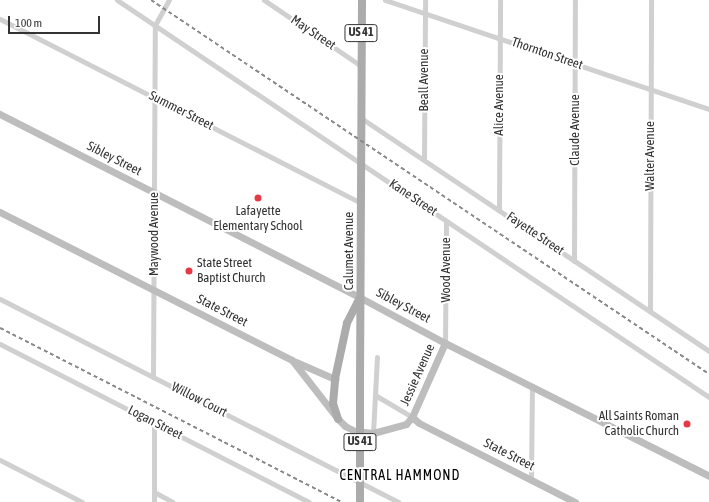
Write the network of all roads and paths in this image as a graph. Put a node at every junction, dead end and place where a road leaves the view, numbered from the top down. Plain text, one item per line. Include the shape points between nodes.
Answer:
1 (117, 0) edge
2 (169, 0) edge
3 (264, 0) edge
4 (362, 0) edge
5 (385, 0) edge
6 (425, 0) edge
7 (500, 0) edge
8 (575, 0) edge
9 (651, 0) edge
10 (425, 13) junction
11 (0, 19) edge
12 (155, 25) junction
13 (500, 38) junction
14 (575, 64) junction
15 (361, 66) junction
16 (651, 89) junction
17 (154, 98) junction
18 (709, 109) edge
19 (0, 114) edge
20 (361, 118) junction
21 (424, 160) junction
22 (361, 163) junction
23 (154, 192) junction
24 (361, 203) junction
25 (498, 210) junction
26 (0, 212) edge
27 (446, 221) junction
28 (574, 261) junction
29 (154, 290) junction
30 (361, 298) junction
31 (0, 299) edge
32 (650, 311) junction
33 (445, 343) junction
34 (0, 344) edge
35 (709, 351) edge
36 (377, 357) dead end
37 (292, 360) junction
38 (153, 377) junction
39 (335, 379) junction
40 (532, 386) junction
41 (375, 395) junction
42 (709, 398) edge
43 (412, 417) junction
44 (338, 419) junction
45 (154, 423) junction
46 (373, 433) junction
47 (0, 460) edge
48 (709, 476) edge
49 (531, 479) junction
50 (154, 492) junction
51 (82, 502) edge
52 (154, 502) edge
53 (173, 502) edge
54 (310, 502) edge
55 (360, 502) edge
56 (398, 502) edge
57 (575, 502) edge

1 - 12 street, Kane Street
2 - 12 street, Maywood Avenue
3 - 15 street, May Street
4 - 15 main road, Calumet Avenue / US 41
5 - 10 street, Thornton Street
6 - 10 street, Beall Avenue
7 - 13 street, Alice Avenue
8 - 14 street, Claude Avenue
9 - 16 street, Walter Avenue
10 - 13 street, Thornton Street
10 - 21 street, Beall Avenue
11 - 17 street, Summer Street
12 - 17 street, Maywood Avenue
12 - 22 street, Kane Street
13 - 14 street, Thornton Street
13 - 25 street, Alice Avenue
14 - 16 street, Thornton Street
14 - 28 street, Claude Avenue
15 - 20 main road, Calumet Avenue / US 41
16 - 18 street, Thornton Street
16 - 32 street, Walter Avenue
17 - 23 street, Maywood Avenue
17 - 24 street, Summer Street
19 - 23 street, Sibley Street
20 - 21 street, Fayette Street
20 - 22 main road, Calumet Avenue / US 41
21 - 25 street, Fayette Street
22 - 24 main road, Calumet Avenue / US 41
22 - 27 street, Kane Street
23 - 29 street, Maywood Avenue
23 - 30 street, Sibley Street
24 - 30 main road, Calumet Avenue / US 41
25 - 28 street, Fayette Street
26 - 29 street, State Street
27 - 33 street, Wood Avenue
27 - 42 street, Kane Street
28 - 32 street, Fayette Street
29 - 37 street, State Street
29 - 38 street, Maywood Avenue
30 - 33 street, Sibley Street
30 - 39 main road via 347,323
30 - 55 main road, Calumet Avenue / US 41, bridge
31 - 38 street, Willow Court
32 - 35 street, Fayette Street
33 - 40 street, Sibley Street
33 - 43 street, Jessie Avenue
34 - 45 street, Logan Street
36 - 41 street
37 - 39 street
37 - 44 street, State Street
38 - 56 street, Willow Court
39 - 44 main road via 333,404
40 - 48 street, Sibley Street
40 - 49 street
41 - 43 street, State Street
41 - 46 street
43 - 46 street, State Street via 406,424
43 - 49 street, State Street via 419,423
44 - 46 street, State Street via 350,429
45 - 50 street
45 - 54 street, Logan Street
47 - 51 street
49 - 57 street, State Street
50 - 52 street
50 - 53 street

